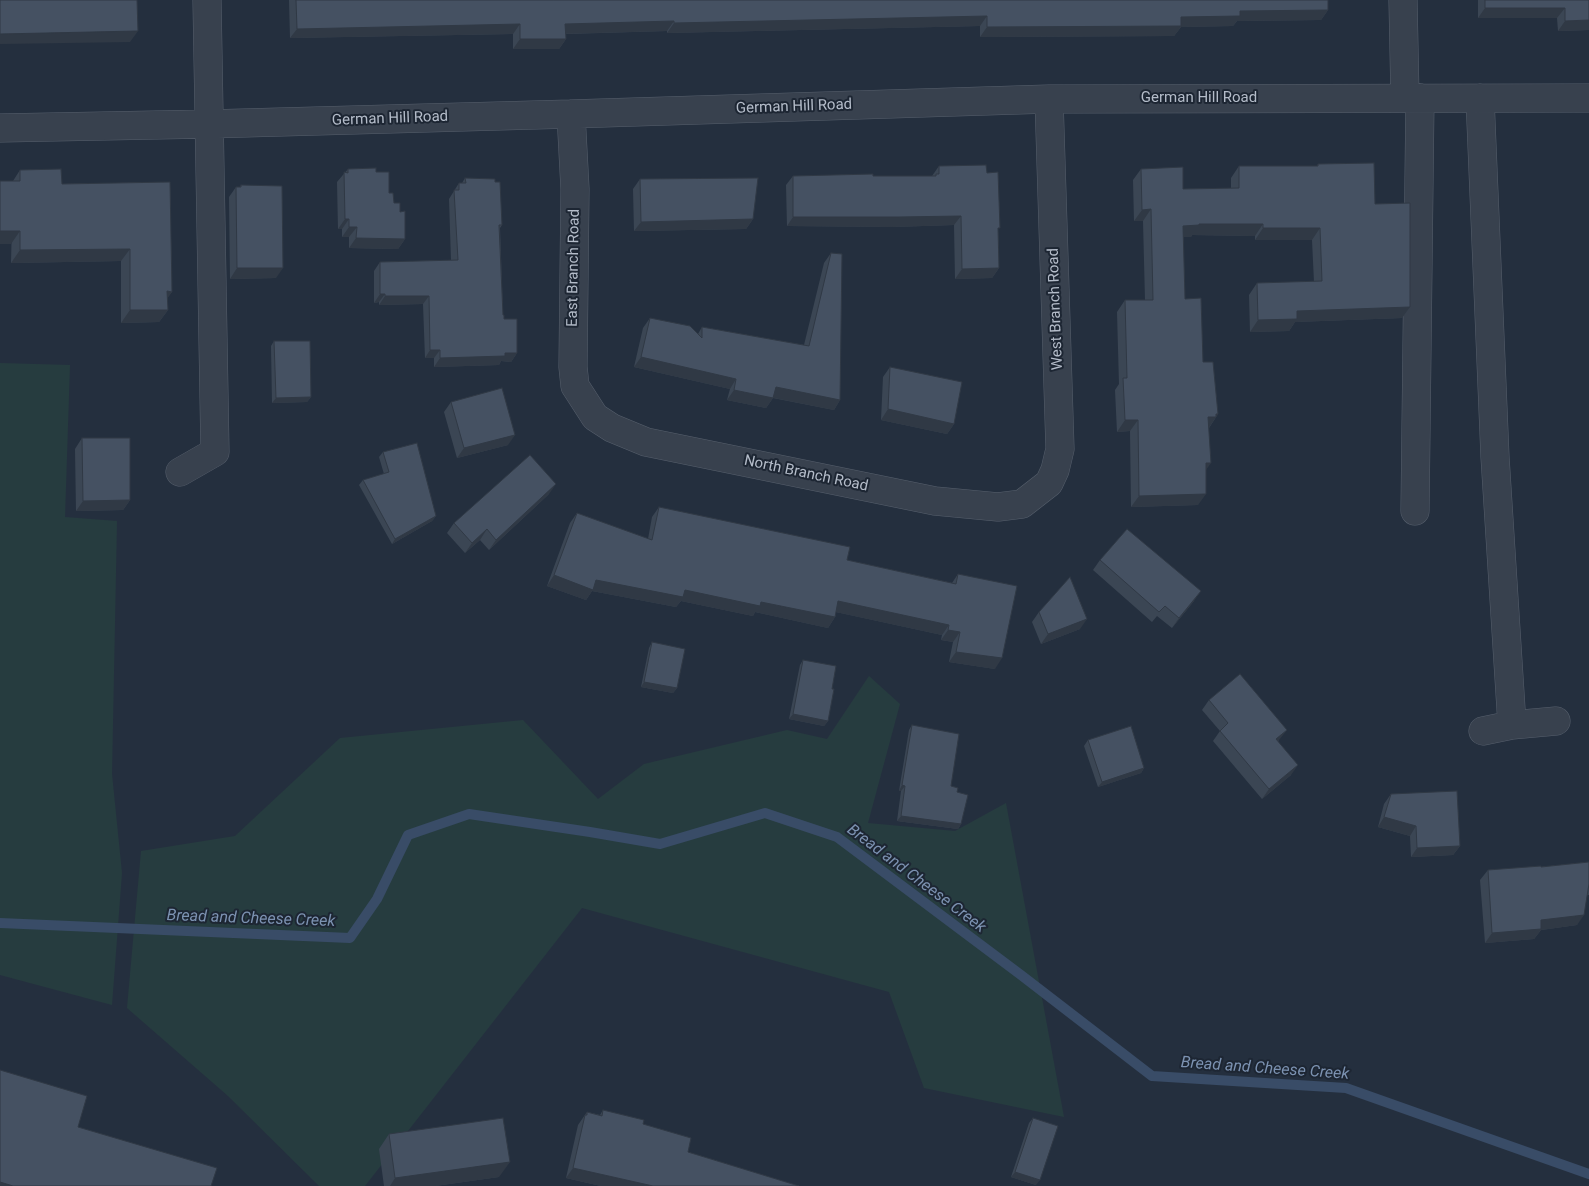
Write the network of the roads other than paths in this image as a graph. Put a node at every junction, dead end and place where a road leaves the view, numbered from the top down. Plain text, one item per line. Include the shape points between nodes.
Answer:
1 (207, 0) edge
2 (1403, 0) edge
3 (1413, 98) junction
4 (1480, 98) junction
5 (1589, 98) edge
6 (1049, 99) junction
7 (571, 114) junction
8 (208, 124) junction
9 (0, 128) edge
10 (595, 417) joint
11 (180, 472) dead end
12 (1022, 504) joint
13 (1415, 512) dead end
14 (1556, 721) dead end
15 (1512, 725) junction
16 (1483, 731) dead end

1 - 8 street
2 - 3 street
3 - 4 street, German Hill Road
3 - 6 street, German Hill Road
3 - 13 street
4 - 5 street, German Hill Road
4 - 15 street via 1495,457
6 - 7 street, German Hill Road
6 - 12 street, West Branch Road via 1060,449 1049,484
7 - 8 street, German Hill Road
7 - 10 street, East Branch Road via 573,367 576,386
8 - 9 street, German Hill Road
8 - 11 street via 215,452
10 - 12 street, North Branch Road via 646,442 935,501 998,507
14 - 15 street
15 - 16 street

